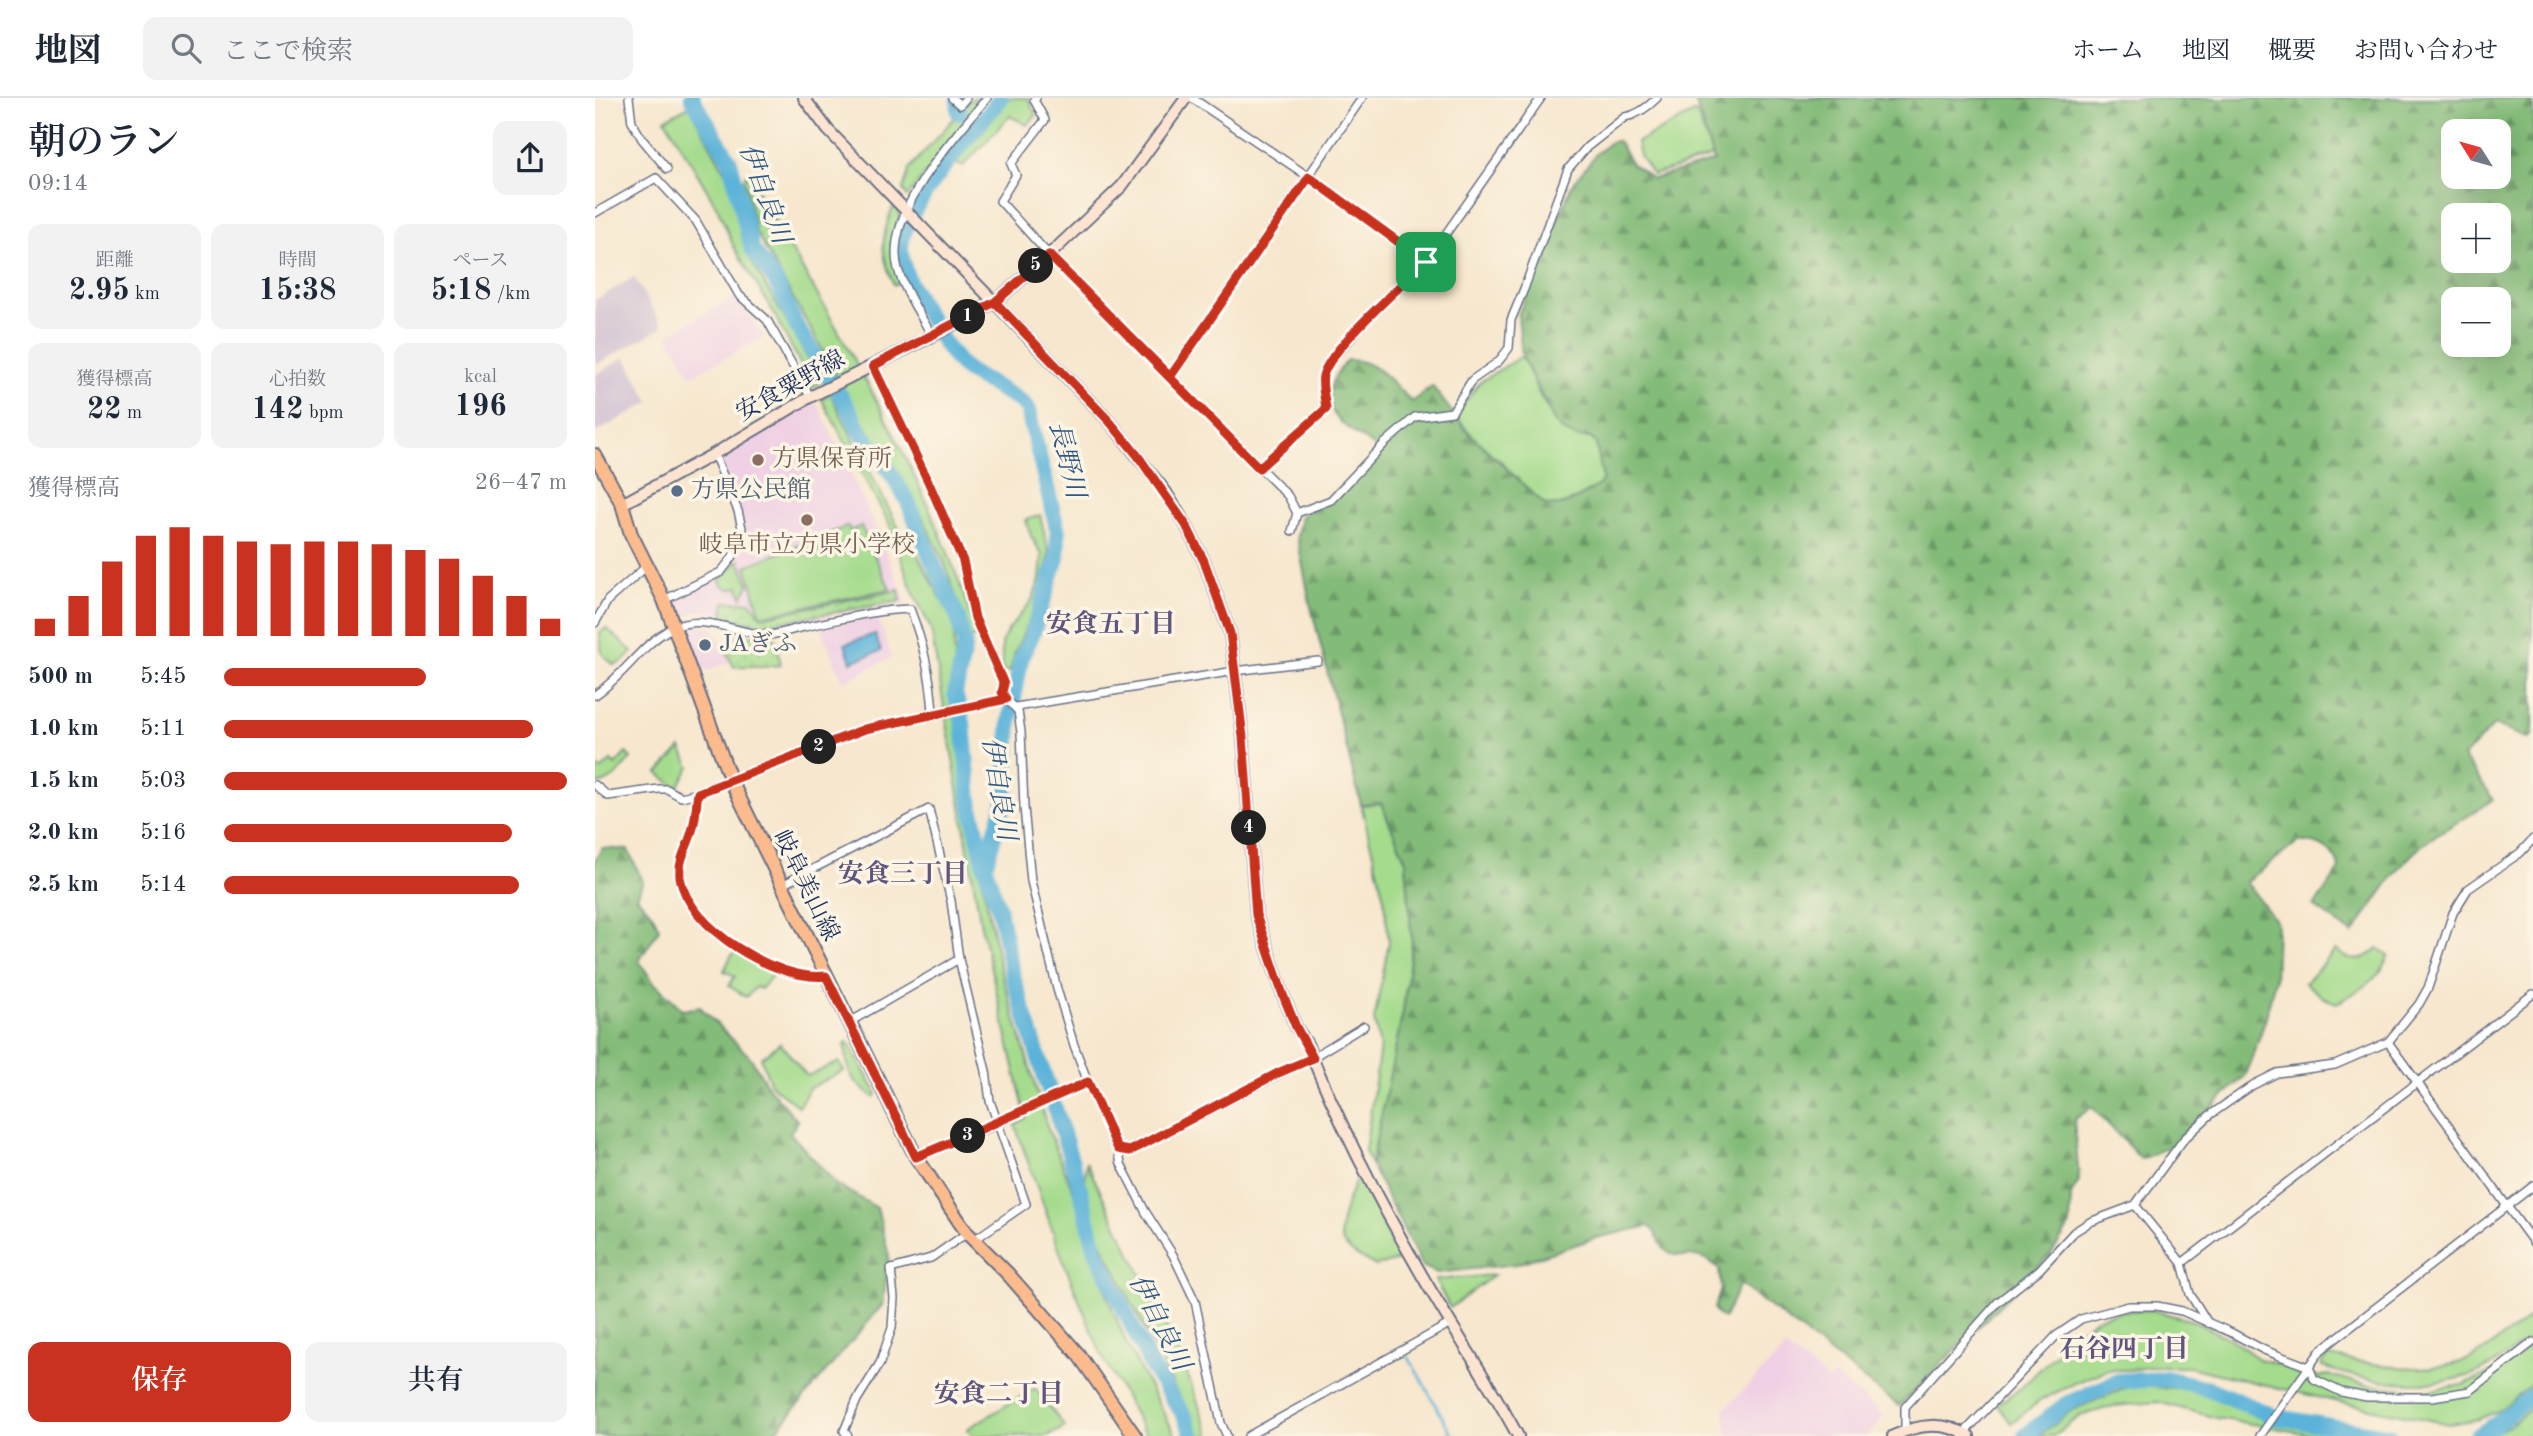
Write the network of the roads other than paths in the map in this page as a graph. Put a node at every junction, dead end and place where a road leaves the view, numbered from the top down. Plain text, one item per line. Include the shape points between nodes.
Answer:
1 (629, 98) edge
2 (804, 98) edge
3 (953, 98) edge
4 (966, 98) edge
5 (987, 98) edge
6 (1035, 98) edge
7 (1185, 98) edge
8 (1192, 98) edge
9 (1361, 98) edge
10 (1541, 98) edge
11 (1657, 98) edge
12 (667, 169) dead end
13 (1309, 177) junction
14 (595, 212) edge
15 (907, 212) junction
16 (1049, 255) junction
17 (1426, 262) junction
18 (995, 302) junction
19 (933, 336) junction
20 (869, 368) junction
21 (1170, 377) junction
22 (809, 394) junction
23 (714, 454) junction
24 (596, 459) edge
25 (1259, 468) junction
26 (622, 504) junction
27 (1297, 513) junction
28 (1292, 531) dead end
29 (647, 566) junction
30 (664, 600) junction
31 (595, 623) edge
32 (674, 627) junction
33 (1318, 661) dead end
34 (1235, 671) junction
35 (595, 695) edge
36 (1006, 699) junction
37 (1016, 707) junction
38 (935, 713) junction
39 (730, 781) junction
40 (595, 785) edge
41 (698, 793) junction
42 (2533, 839) edge
43 (782, 885) junction
44 (959, 959) junction
45 (826, 976) junction
46 (2533, 994) edge
47 (848, 1023) junction
48 (1364, 1026) dead end
49 (2388, 1042) junction
50 (1313, 1058) junction
51 (1088, 1082) junction
52 (2416, 1083) junction
53 (998, 1124) junction
54 (1118, 1149) junction
55 (916, 1157) junction
56 (2533, 1186) edge
57 (2135, 1205) junction
58 (2507, 1206) junction
59 (971, 1237) junction
60 (2533, 1242) edge
61 (2182, 1263) junction
62 (1450, 1322) junction
63 (2209, 1323) junction
64 (2533, 1342) edge
65 (2306, 1371) junction
66 (1905, 1430) junction
67 (1965, 1435) edge
68 (848, 1436) edge
69 (1135, 1436) edge
70 (1227, 1436) edge
71 (1248, 1436) edge
72 (1518, 1436) edge
73 (1893, 1436) edge
74 (2260, 1436) edge

1 - 12 street via 632,122
2 - 15 street via 828,130
3 - 4 street via 960,105
5 - 15 street via 932,169
6 - 16 street via 1045,120 1011,164 1016,175 1000,201
7 - 16 street, 安食粟野線 via 1122,186
8 - 13 street
9 - 13 street
10 - 17 street
11 - 27 street via 1587,147 1568,169 1517,301 1509,348 1498,362 1472,380 1452,412 1415,417 1331,500
13 - 17 street
13 - 21 street
14 - 22 street via 656,178 697,221 739,295 767,320
15 - 18 street
15 - 19 street via 897,248 898,268
16 - 18 street, 安食粟野線
16 - 21 street
17 - 25 street via 1326,367 1322,378 1326,409
18 - 19 street, 安食粟野線
18 - 34 street via 1110,422 1165,491 1204,561 1230,633
19 - 20 street, 安食粟野線
20 - 22 street, 安食粟野線
20 - 36 street via 928,481 963,561 975,618
21 - 25 street
22 - 23 street, 安食粟野線
23 - 26 street, 安食粟野線
23 - 30 street via 738,511 740,540 720,572
24 - 26 main road, 岐阜美山線
25 - 27 street via 1288,496
26 - 29 main road, 岐阜美山線
27 - 28 street
29 - 30 main road, 岐阜美山線
29 - 31 street via 608,600
30 - 32 main road, 岐阜美山線
32 - 35 street via 650,642
32 - 38 street via 710,622 770,635 883,610 910,609 920,634
32 - 39 main road, 岐阜美山線
33 - 34 street
34 - 37 street
34 - 50 street via 1256,915 1283,995
36 - 37 street
36 - 38 street
37 - 51 street via 1031,881 1058,994
38 - 39 street via 865,729
39 - 41 street
39 - 43 main road, 岐阜美山線
40 - 41 street via 608,796 659,789 681,797
41 - 45 street via 680,874 697,912 720,937 768,964 798,976
42 - 49 street via 2462,898 2428,988
43 - 44 street via 929,809 951,901
43 - 45 main road, 岐阜美山線
44 - 47 street
44 - 53 street
45 - 47 main road, 岐阜美山線
46 - 52 street
47 - 55 main road, 岐阜美山線
48 - 50 street
49 - 52 street
49 - 57 street via 2335,1065 2277,1073 2253,1085 2184,1139
50 - 54 street via 1130,1151
50 - 62 street via 1361,1162
51 - 53 street
51 - 54 street
52 - 58 street
52 - 61 street
53 - 55 street
53 - 59 street via 1026,1204
54 - 70 street via 1121,1164 1195,1301
55 - 59 main road, 岐阜美山線
56 - 58 street
57 - 61 street
57 - 66 street via 2074,1232 2039,1270 1998,1302 1905,1407
58 - 60 street
58 - 65 street via 2321,1350
59 - 68 street via 931,1258 891,1269 892,1328 880,1363 844,1431
59 - 69 main road, 岐阜美山線 via 1078,1354
61 - 63 street via 2190,1294
62 - 71 street
62 - 72 street
63 - 65 street
63 - 67 street via 2157,1306 2129,1306 2081,1319 2056,1336
64 - 65 street via 2470,1391 2432,1396 2367,1397 2341,1392
65 - 74 street
66 - 67 street via 1932,1425 1951,1427
66 - 73 street

